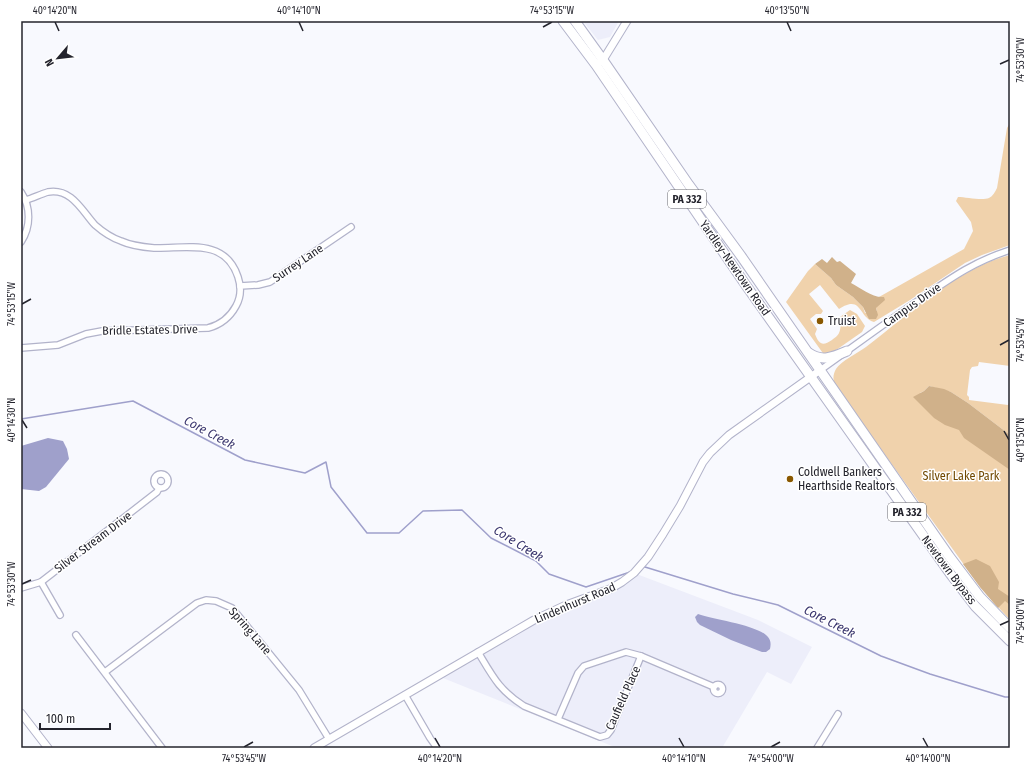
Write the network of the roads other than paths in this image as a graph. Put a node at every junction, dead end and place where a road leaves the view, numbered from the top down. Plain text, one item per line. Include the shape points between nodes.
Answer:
1 (563, 21) edge
2 (575, 21) edge
3 (627, 21) edge
4 (599, 63) junction
5 (21, 192) edge
6 (26, 200) junction
7 (352, 227) dead end
8 (21, 242) edge
9 (1010, 250) edge
10 (240, 286) junction
11 (21, 348) edge
12 (806, 351) junction
13 (847, 352) junction
14 (820, 371) junction
15 (811, 376) junction
16 (159, 488) dead end
17 (40, 582) junction
18 (21, 588) edge
19 (60, 615) dead end
20 (1010, 628) edge
21 (76, 635) dead end
22 (1010, 641) edge
23 (478, 652) junction
24 (642, 656) junction
25 (104, 672) junction
26 (714, 687) dead end
27 (404, 695) junction
28 (21, 713) edge
29 (838, 714) dead end
30 (558, 719) junction
31 (329, 739) junction
32 (48, 748) edge
33 (162, 748) edge
34 (314, 748) edge
35 (437, 748) edge
36 (817, 748) edge

1 - 4 highway, Yardley-Newtown Road / PA 332
2 - 4 highway, Yardley-Newtown Road / PA 332
3 - 4 street
4 - 12 highway, Yardley-Newtown Road / PA 332 via 741,256
4 - 15 highway, Yardley-Newtown Road / PA 332 via 745,284
5 - 6 street
6 - 8 street via 28,217 26,233
6 - 10 street via 48,192 61,193 73,199 100,229 122,242 141,247 201,247 216,251 231,263
7 - 10 street, Surrey Lane via 270,282
9 - 13 street, Campus Drive via 962,270
10 - 11 street, Bridle Estates Drive via 239,300 232,313 219,324 208,328 102,331 58,345
12 - 13 highway via 823,359
12 - 14 highway, Yardley-Newtown Road / PA 332
13 - 14 street, Campus Drive
14 - 15 street, Lindenhurst Road
14 - 20 highway, Newtown Bypass / PA 332 via 960,571
15 - 22 highway, Newtown Bypass / PA 332 via 961,588
15 - 23 street, Lindenhurst Road via 729,435 710,453 670,523 634,573 610,589 550,611
16 - 17 street, Silver Stream Drive
17 - 18 street, Silver Stream Drive
17 - 19 street
21 - 25 street
23 - 27 street, Lindenhurst Road
23 - 30 street, Caufield Place via 503,690 524,706
24 - 26 street, Caufield Place
24 - 30 street, Caufield Place via 626,652 584,666 578,673
24 - 30 street, Caufield Place via 607,735 600,737
25 - 31 street, Spring Lane via 197,603 206,600 220,602 232,608 299,690
25 - 33 street
27 - 31 street, Lindenhurst Road
27 - 35 street
28 - 32 street
29 - 36 street
31 - 34 street, Lindenhurst Road

